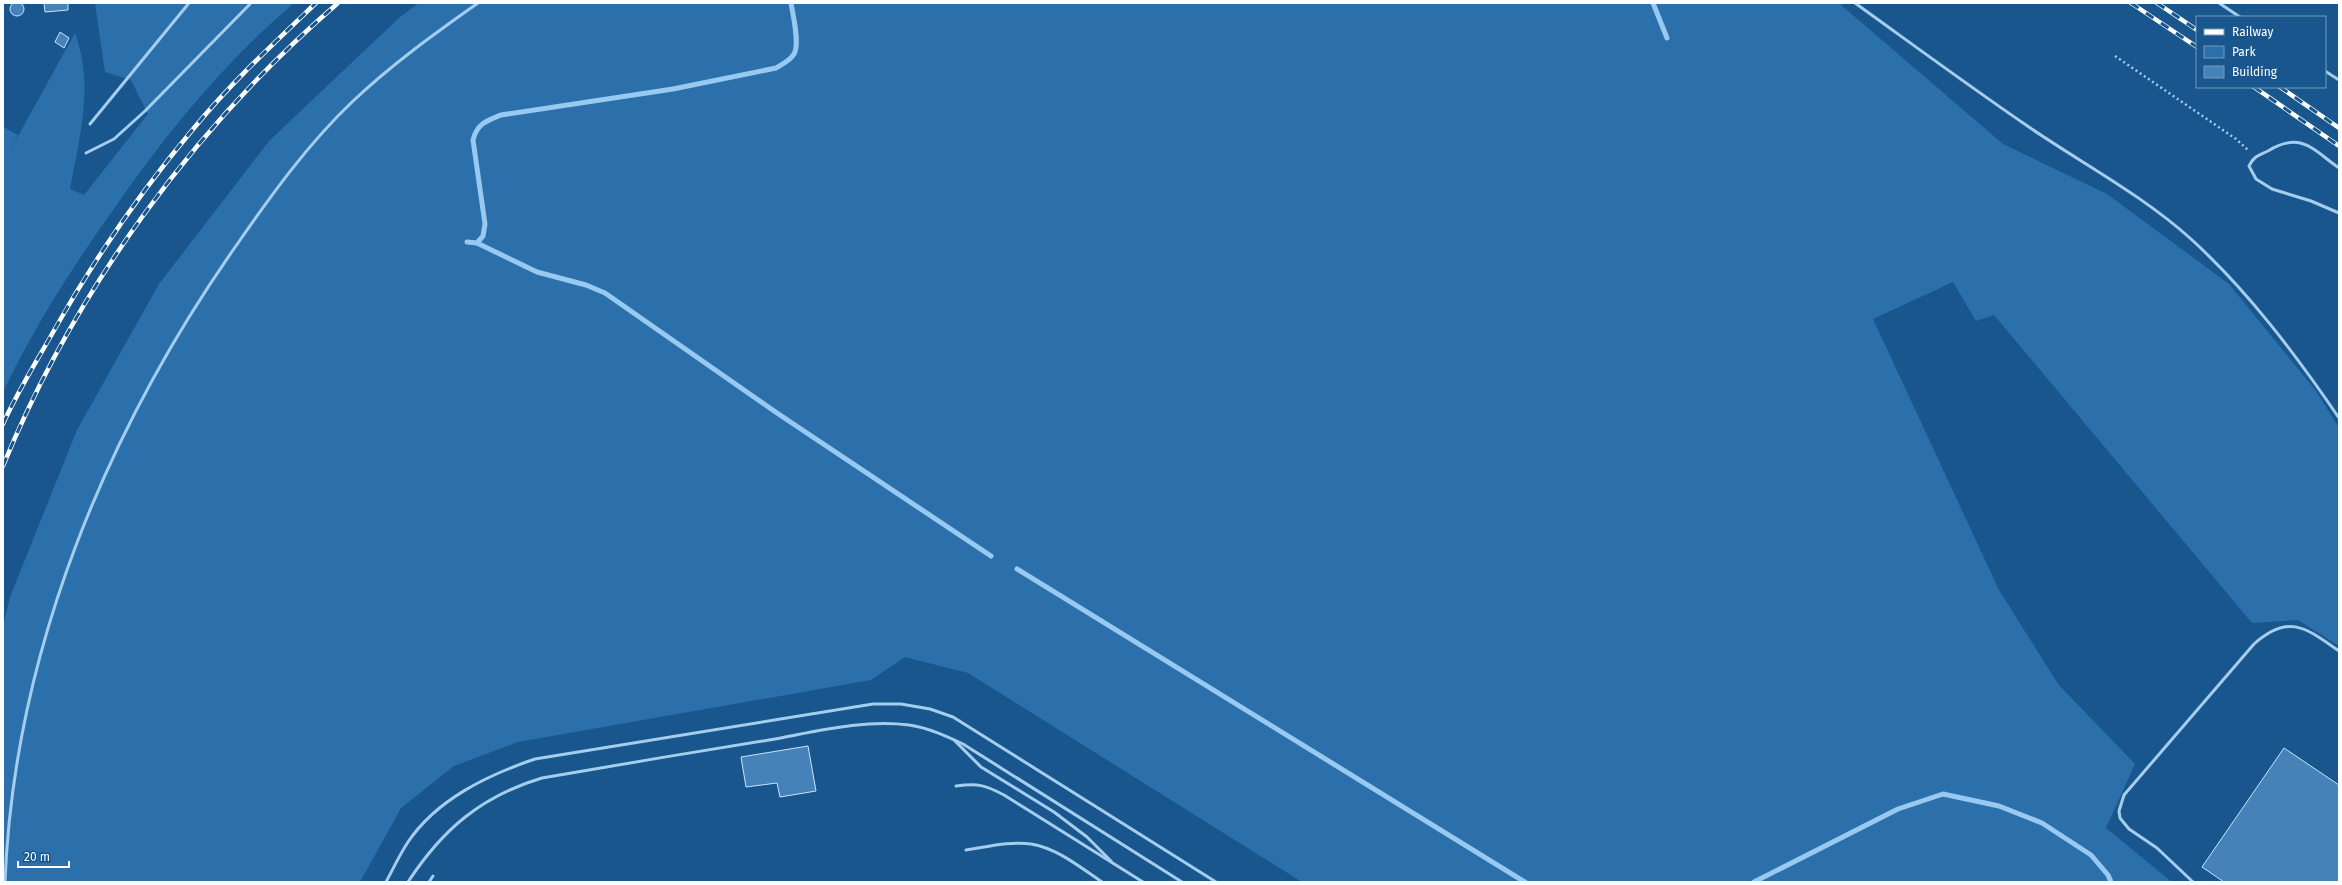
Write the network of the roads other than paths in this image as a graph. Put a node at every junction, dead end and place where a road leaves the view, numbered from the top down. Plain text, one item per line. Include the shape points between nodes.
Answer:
1 (189, 3) edge
2 (251, 3) edge
3 (478, 3) edge
4 (1855, 3) edge
5 (2219, 3) edge
6 (2238, 16) edge
7 (2326, 72) edge
8 (2339, 80) edge
9 (90, 124) dead end
10 (86, 153) dead end
11 (2339, 168) edge
12 (2339, 213) edge
13 (2339, 418) edge
14 (2339, 651) edge
15 (953, 739) junction
16 (956, 786) dead end
17 (966, 850) dead end
18 (1115, 865) junction
19 (433, 876) dead end
20 (5, 882) edge
21 (386, 882) edge
22 (408, 882) edge
23 (429, 882) edge
24 (1102, 882) edge
25 (1143, 882) edge
26 (1182, 882) edge
27 (1216, 882) edge
28 (2193, 882) edge

1 - 9 lane
2 - 10 lane via 145,112 114,139
3 - 20 lane via 409,53 351,103 281,182 202,294 152,378 113,458 64,578 29,695 16,772
4 - 13 lane via 2027,126 2162,214 2192,240 2250,302 2305,368
5 - 6 lane
7 - 8 lane
11 - 12 lane via 2306,144 2288,141 2254,156 2249,166 2256,179 2272,189
14 - 28 lane via 2304,628 2284,626 2268,632 2254,644 2124,795 2119,811 2124,823 2157,848
15 - 18 lane via 981,767 1054,812 1087,837
15 - 22 lane via 910,725 858,726 542,778 500,794 453,826 433,847
15 - 26 lane
16 - 18 lane via 974,783 1004,794
17 - 24 lane via 1016,843 1032,844 1064,857
18 - 25 lane
19 - 23 lane
21 - 27 lane via 409,841 434,813 466,789 499,772 535,759 843,708 901,704 930,709 953,717

